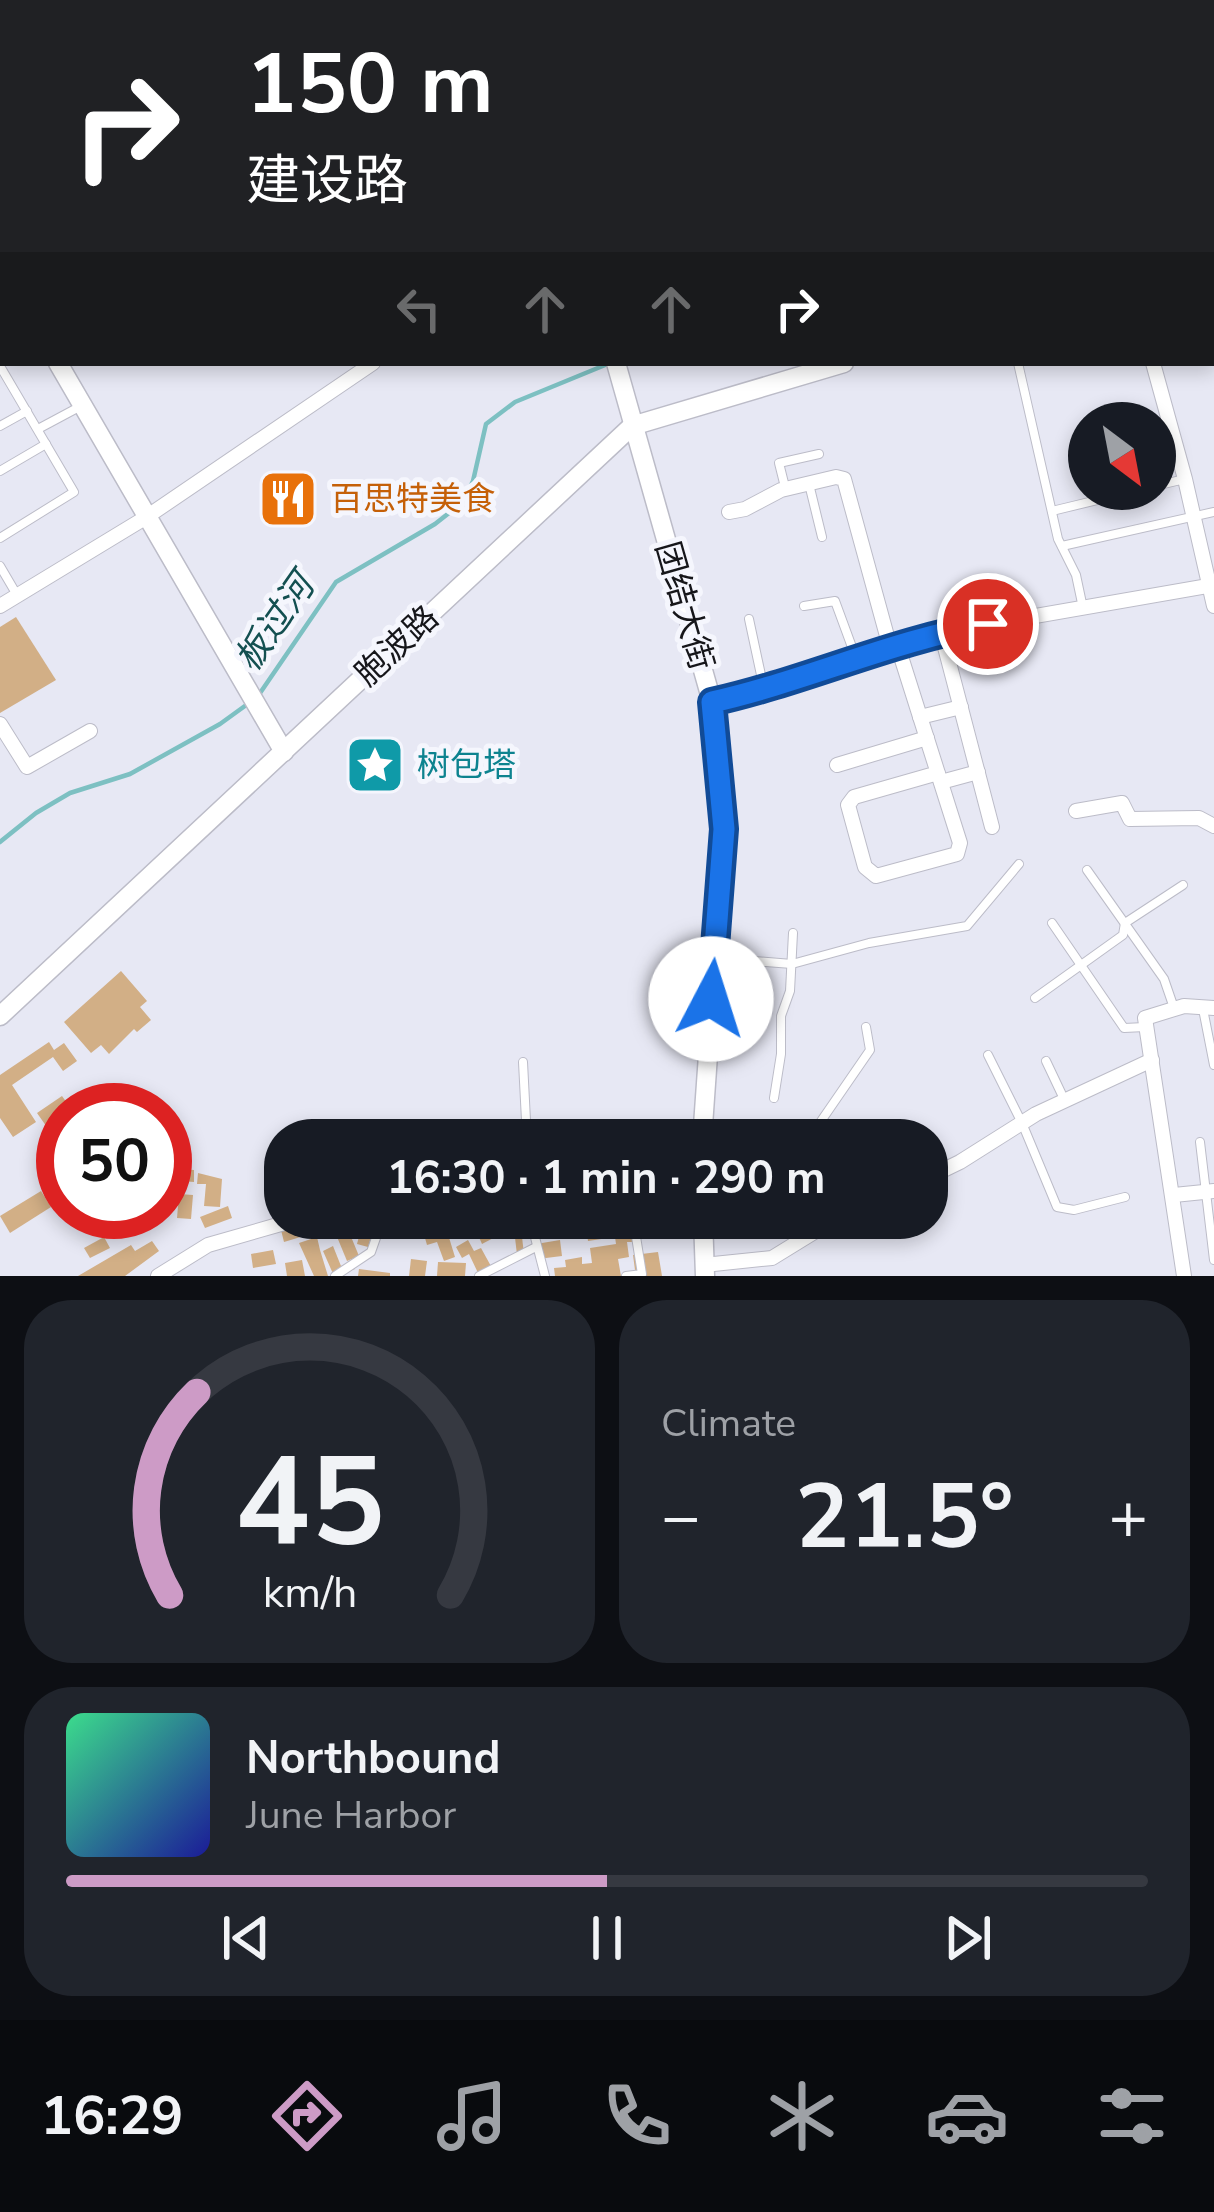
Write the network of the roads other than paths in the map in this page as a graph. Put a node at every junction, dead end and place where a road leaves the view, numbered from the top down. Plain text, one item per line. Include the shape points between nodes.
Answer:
1 (60, 366) edge
2 (369, 366) edge
3 (1019, 366) edge
4 (1154, 366) edge
5 (0, 367) edge
6 (807, 368) edge
7 (618, 371) edge
8 (82, 405) junction
9 (27, 411) junction
10 (0, 426) edge
11 (632, 426) junction
12 (38, 429) junction
13 (46, 444) junction
14 (819, 454) dead end
15 (0, 471) edge
16 (1185, 479) junction
17 (1176, 481) edge
18 (809, 483) junction
19 (785, 489) junction
20 (1068, 508) edge
21 (729, 512) dead end
22 (1052, 512) junction
23 (1214, 512) edge
24 (1194, 517) junction
25 (145, 518) junction
26 (822, 537) dead end
27 (0, 538) edge
28 (1062, 546) junction
29 (0, 566) edge
30 (1212, 586) edge
31 (17, 596) junction
32 (0, 606) edge
33 (804, 606) dead end
34 (1214, 606) edge
35 (1083, 608) junction
36 (749, 619) dead end
37 (941, 632) junction
38 (893, 646) junction
39 (856, 659) junction
40 (765, 690) junction
41 (712, 702) junction
42 (961, 707) junction
43 (920, 717) junction
44 (0, 724) edge
45 (90, 731) dead end
46 (927, 738) junction
47 (284, 752) junction
48 (837, 764) dead end
49 (978, 772) junction
50 (939, 778) junction
51 (1076, 811) dead end
52 (992, 826) dead end
53 (1214, 826) edge
54 (1018, 864) dead end
55 (1087, 870) dead end
56 (1183, 885) dead end
57 (1052, 923) dead end
58 (1124, 923) junction
59 (793, 933) dead end
60 (715, 958) junction
61 (792, 964) junction
62 (1082, 967) junction
63 (1035, 998) dead end
64 (1208, 1007) edge
65 (1174, 1009) junction
66 (0, 1016) edge
67 (866, 1027) dead end
68 (1147, 1027) junction
69 (988, 1055) dead end
70 (1046, 1060) dead end
71 (1152, 1060) junction
72 (524, 1062) dead end
73 (1214, 1065) edge
74 (774, 1098) dead end
75 (1065, 1101) junction
76 (526, 1119) edge
77 (703, 1119) edge
78 (822, 1119) edge
79 (1022, 1123) junction
80 (1200, 1142) dead end
81 (948, 1168) edge
82 (1210, 1191) edge
83 (1174, 1196) junction
84 (1125, 1197) dead end
85 (264, 1229) edge
86 (375, 1239) edge
87 (534, 1239) edge
88 (636, 1239) edge
89 (703, 1239) edge
90 (803, 1239) edge
91 (536, 1247) junction
92 (1214, 1261) edge
93 (704, 1271) edge
94 (158, 1276) edge
95 (335, 1276) edge
96 (479, 1276) edge
97 (545, 1276) edge
98 (626, 1276) edge
99 (1184, 1276) edge

1 - 8 street
2 - 25 street
3 - 22 lane
4 - 16 street
5 - 9 lane
6 - 11 street, 胞波路
7 - 11 street, 团结大街
8 - 12 lane
8 - 25 street
9 - 10 lane
9 - 12 lane
11 - 41 street, 团结大街
11 - 47 street, 胞波路
12 - 13 lane
13 - 15 lane
13 - 27 lane via 74,492
14 - 19 lane via 779,463
16 - 17 lane
16 - 24 street
18 - 19 street
18 - 26 lane
18 - 38 street via 844,479
19 - 21 street
20 - 22 lane
22 - 28 lane
23 - 24 lane
24 - 28 lane
24 - 30 street
25 - 31 street
25 - 47 street
28 - 35 lane
29 - 31 lane
30 - 34 street
30 - 35 street
31 - 32 street
33 - 39 lane via 835,601
35 - 37 street
36 - 40 lane
37 - 38 street
37 - 42 street
38 - 39 street
38 - 43 street
39 - 40 street
40 - 41 street
41 - 60 street, 团结大街 via 724,829
42 - 43 street
42 - 49 street
43 - 46 street
44 - 45 street via 27,767
46 - 48 street
46 - 50 street
47 - 66 street, 胞波路
49 - 50 street
49 - 52 street
50 - 50 street via 957,854 876,876 848,805
51 - 53 street via 1121,803 1130,819 1199,818
54 - 61 lane via 967,926
55 - 58 lane
56 - 58 lane
57 - 62 lane
58 - 62 lane via 1123,935
58 - 65 lane via 1164,979
59 - 61 lane
60 - 61 lane
60 - 77 street, 团结大街
61 - 74 lane
62 - 63 lane
62 - 68 lane via 1124,1028
64 - 65 street
64 - 73 lane
65 - 68 street via 1145,1018
67 - 78 lane via 870,1050
68 - 71 street
69 - 79 lane
70 - 75 lane
71 - 75 street
71 - 83 street
72 - 76 lane
75 - 79 street
79 - 81 street
79 - 84 lane via 1058,1207
80 - 82 lane
82 - 83 street
82 - 92 lane
83 - 99 street
85 - 94 street via 208,1245
86 - 95 lane via 370,1252
87 - 91 lane
88 - 98 lane via 642,1274
89 - 93 street
90 - 93 street via 772,1258
91 - 96 lane
91 - 97 lane

